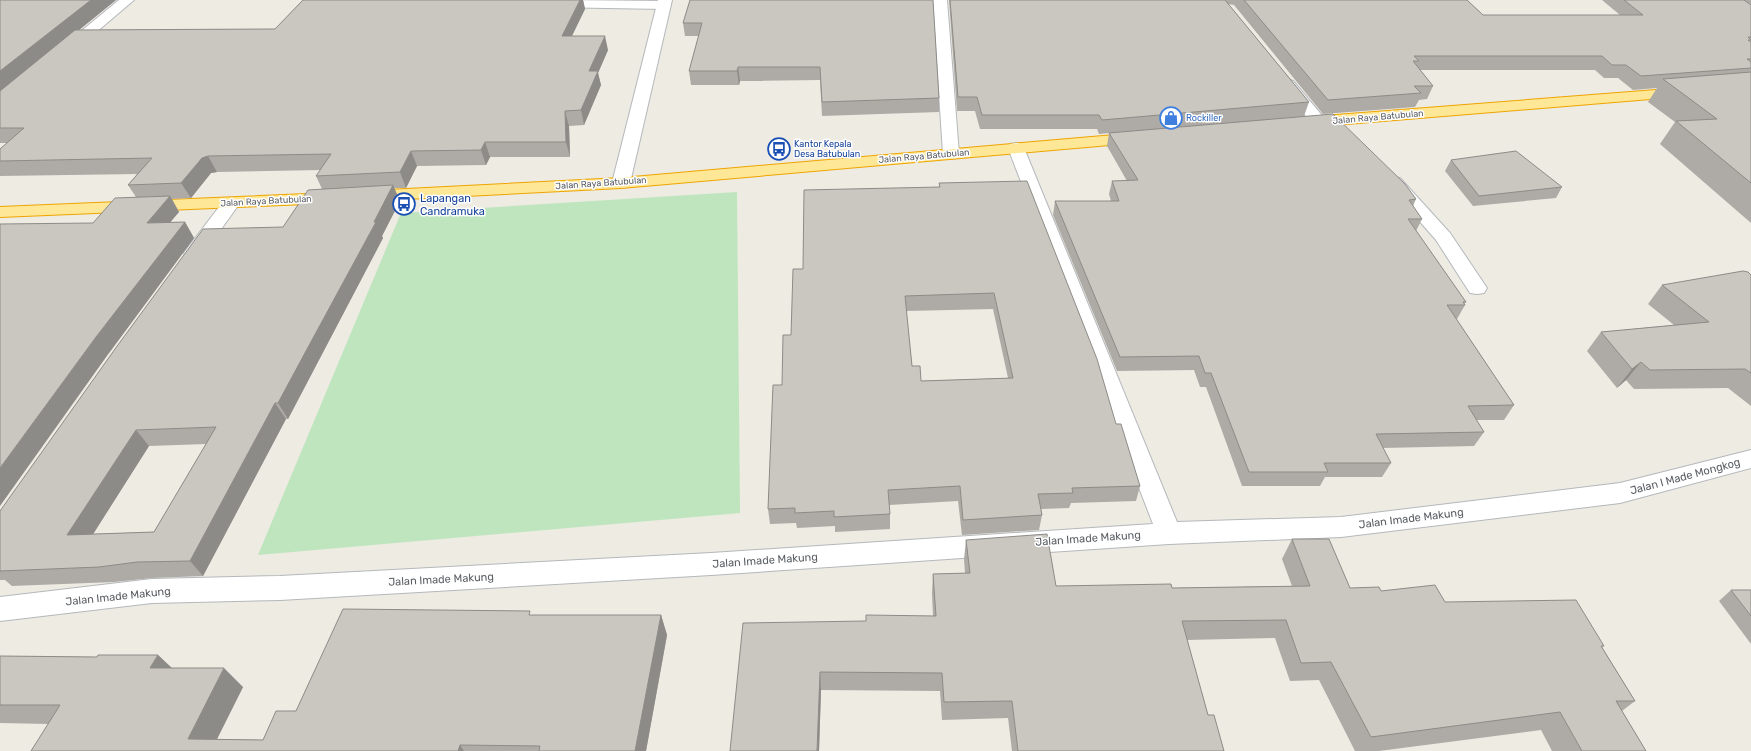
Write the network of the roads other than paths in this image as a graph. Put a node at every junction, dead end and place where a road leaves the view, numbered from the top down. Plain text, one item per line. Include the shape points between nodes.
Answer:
1 (127, 0) edge
2 (940, 0) edge
3 (665, 3) edge
4 (538, 4) edge
5 (55, 60) edge
6 (1280, 74) edge
7 (1696, 92) edge
8 (1325, 121) junction
9 (1296, 124) edge
10 (1152, 137) edge
11 (1349, 137) edge
12 (1016, 148) junction
13 (951, 154) junction
14 (1383, 171) edge
15 (621, 183) junction
16 (231, 203) junction
17 (0, 212) edge
18 (184, 268) edge
19 (1477, 288) dead end
20 (1751, 459) edge
21 (1529, 504) joint
22 (1169, 533) junction
23 (0, 609) edge

1 - 5 street
2 - 13 street
3 - 4 street
3 - 15 street
6 - 8 street
7 - 8 highway, Jalan Raya Batubulan
8 - 9 highway, Jalan Raya Batubulan
8 - 11 street
10 - 12 highway, Jalan Raya Batubulan
12 - 13 highway, Jalan Raya Batubulan
12 - 22 street
13 - 15 highway, Jalan Raya Batubulan
14 - 19 street via 1444,237
15 - 16 highway, Jalan Raya Batubulan
16 - 17 highway, Jalan Raya Batubulan
16 - 18 street
20 - 21 street, Jalan I Made Mongkog via 1620,493
21 - 22 street, Jalan Imade Makung via 1341,527
22 - 23 street, Jalan Imade Makung via 703,564 280,588 152,591

